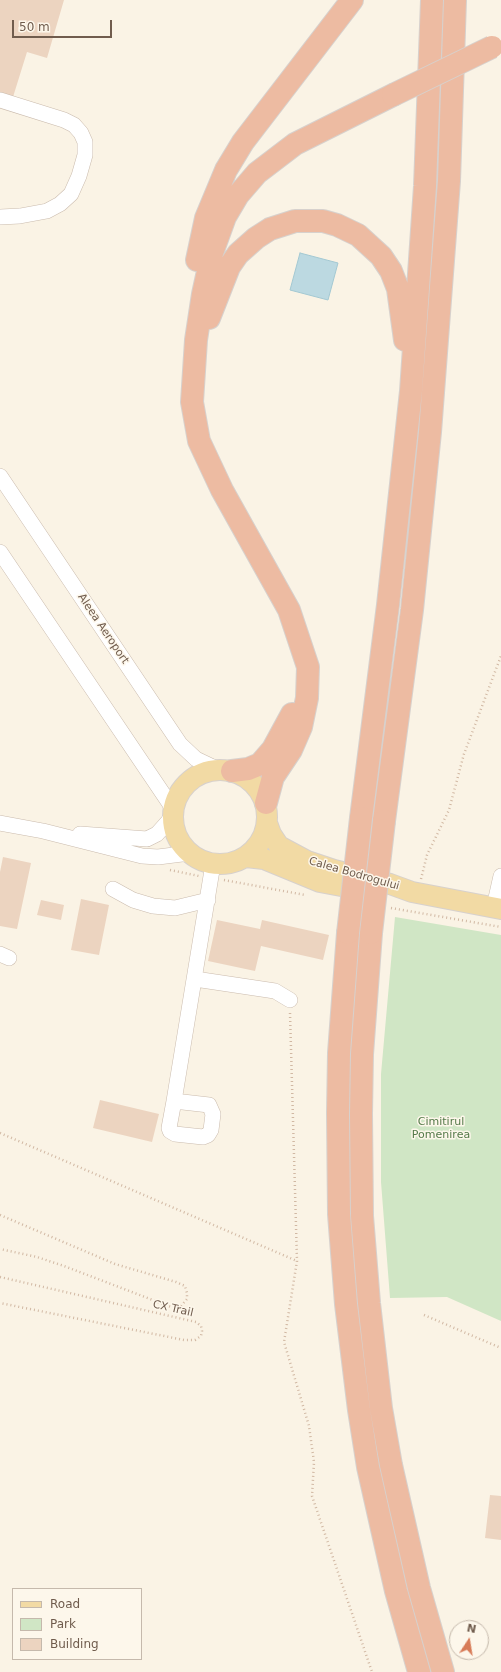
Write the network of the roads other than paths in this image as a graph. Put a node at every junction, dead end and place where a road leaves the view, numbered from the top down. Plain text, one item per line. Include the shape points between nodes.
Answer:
1 (352, 0) edge
2 (432, 0) edge
3 (455, 0) edge
4 (497, 45) edge
5 (0, 100) edge
6 (0, 217) edge
7 (199, 319) junction
8 (194, 354) junction
9 (411, 391) junction
10 (0, 476) edge
11 (0, 552) edge
12 (299, 638) junction
13 (225, 771) junction
14 (173, 813) junction
15 (266, 813) junction
16 (0, 823) edge
17 (43, 831) junction
18 (190, 853) junction
19 (246, 857) junction
20 (213, 864) junction
21 (501, 876) edge
22 (113, 889) dead end
23 (415, 892) junction
24 (208, 900) junction
25 (498, 908) edge
26 (195, 979) junction
27 (290, 1000) road end
28 (174, 1101) dead end
29 (419, 1672) edge
30 (443, 1672) edge

1 - 7 highway via 243,142 226,170 206,218 195,270
2 - 9 highway via 425,186
3 - 30 highway, bridge via 449,181 430,432 412,610 371,934 362,1054 361,1114 362,1216 369,1303 382,1408 391,1465 417,1581
4 - 7 highway, bridge via 296,144 268,164 247,184 230,207 206,273
5 - 6 street via 74,125 85,142 85,155 71,194 60,204 47,211
7 - 8 highway
8 - 9 highway via 221,283 238,254 256,238 282,225 295,222 323,222 337,225 358,235 381,256 391,271 402,308
8 - 12 highway via 192,402 199,441 222,490 289,610
9 - 29 highway, bridge via 390,590 348,933 339,1053 338,1112 339,1207 346,1304 358,1410 396,1591
10 - 13 street, Aleea Aeroport via 180,744 196,759
11 - 14 street
12 - 13 highway via 299,685 288,723 274,748 260,764 248,770
12 - 15 highway via 308,667 306,705 297,738 274,777
13 - 14 main road via 202,774 188,782 179,795
13 - 15 main road, Calea Bodrogului via 251,781 261,793
14 - 17 street via 157,834 147,839
14 - 18 main road, Calea Bodrogului via 177,835
15 - 19 main road, Calea Bodrogului via 259,844
15 - 23 main road, Calea Bodrogului via 274,840 294,855 334,870
16 - 17 street
17 - 18 street via 142,856
18 - 20 main road, Calea Bodrogului
19 - 20 main road, Calea Bodrogului via 229,864
19 - 23 main road, Calea Bodrogului via 264,859 302,876 334,885 389,894
20 - 24 street
21 - 25 street
22 - 24 street via 133,900 153,906 175,908
23 - 25 main road, Calea Bodrogului
24 - 26 street
26 - 27 street via 275,991
26 - 28 street

